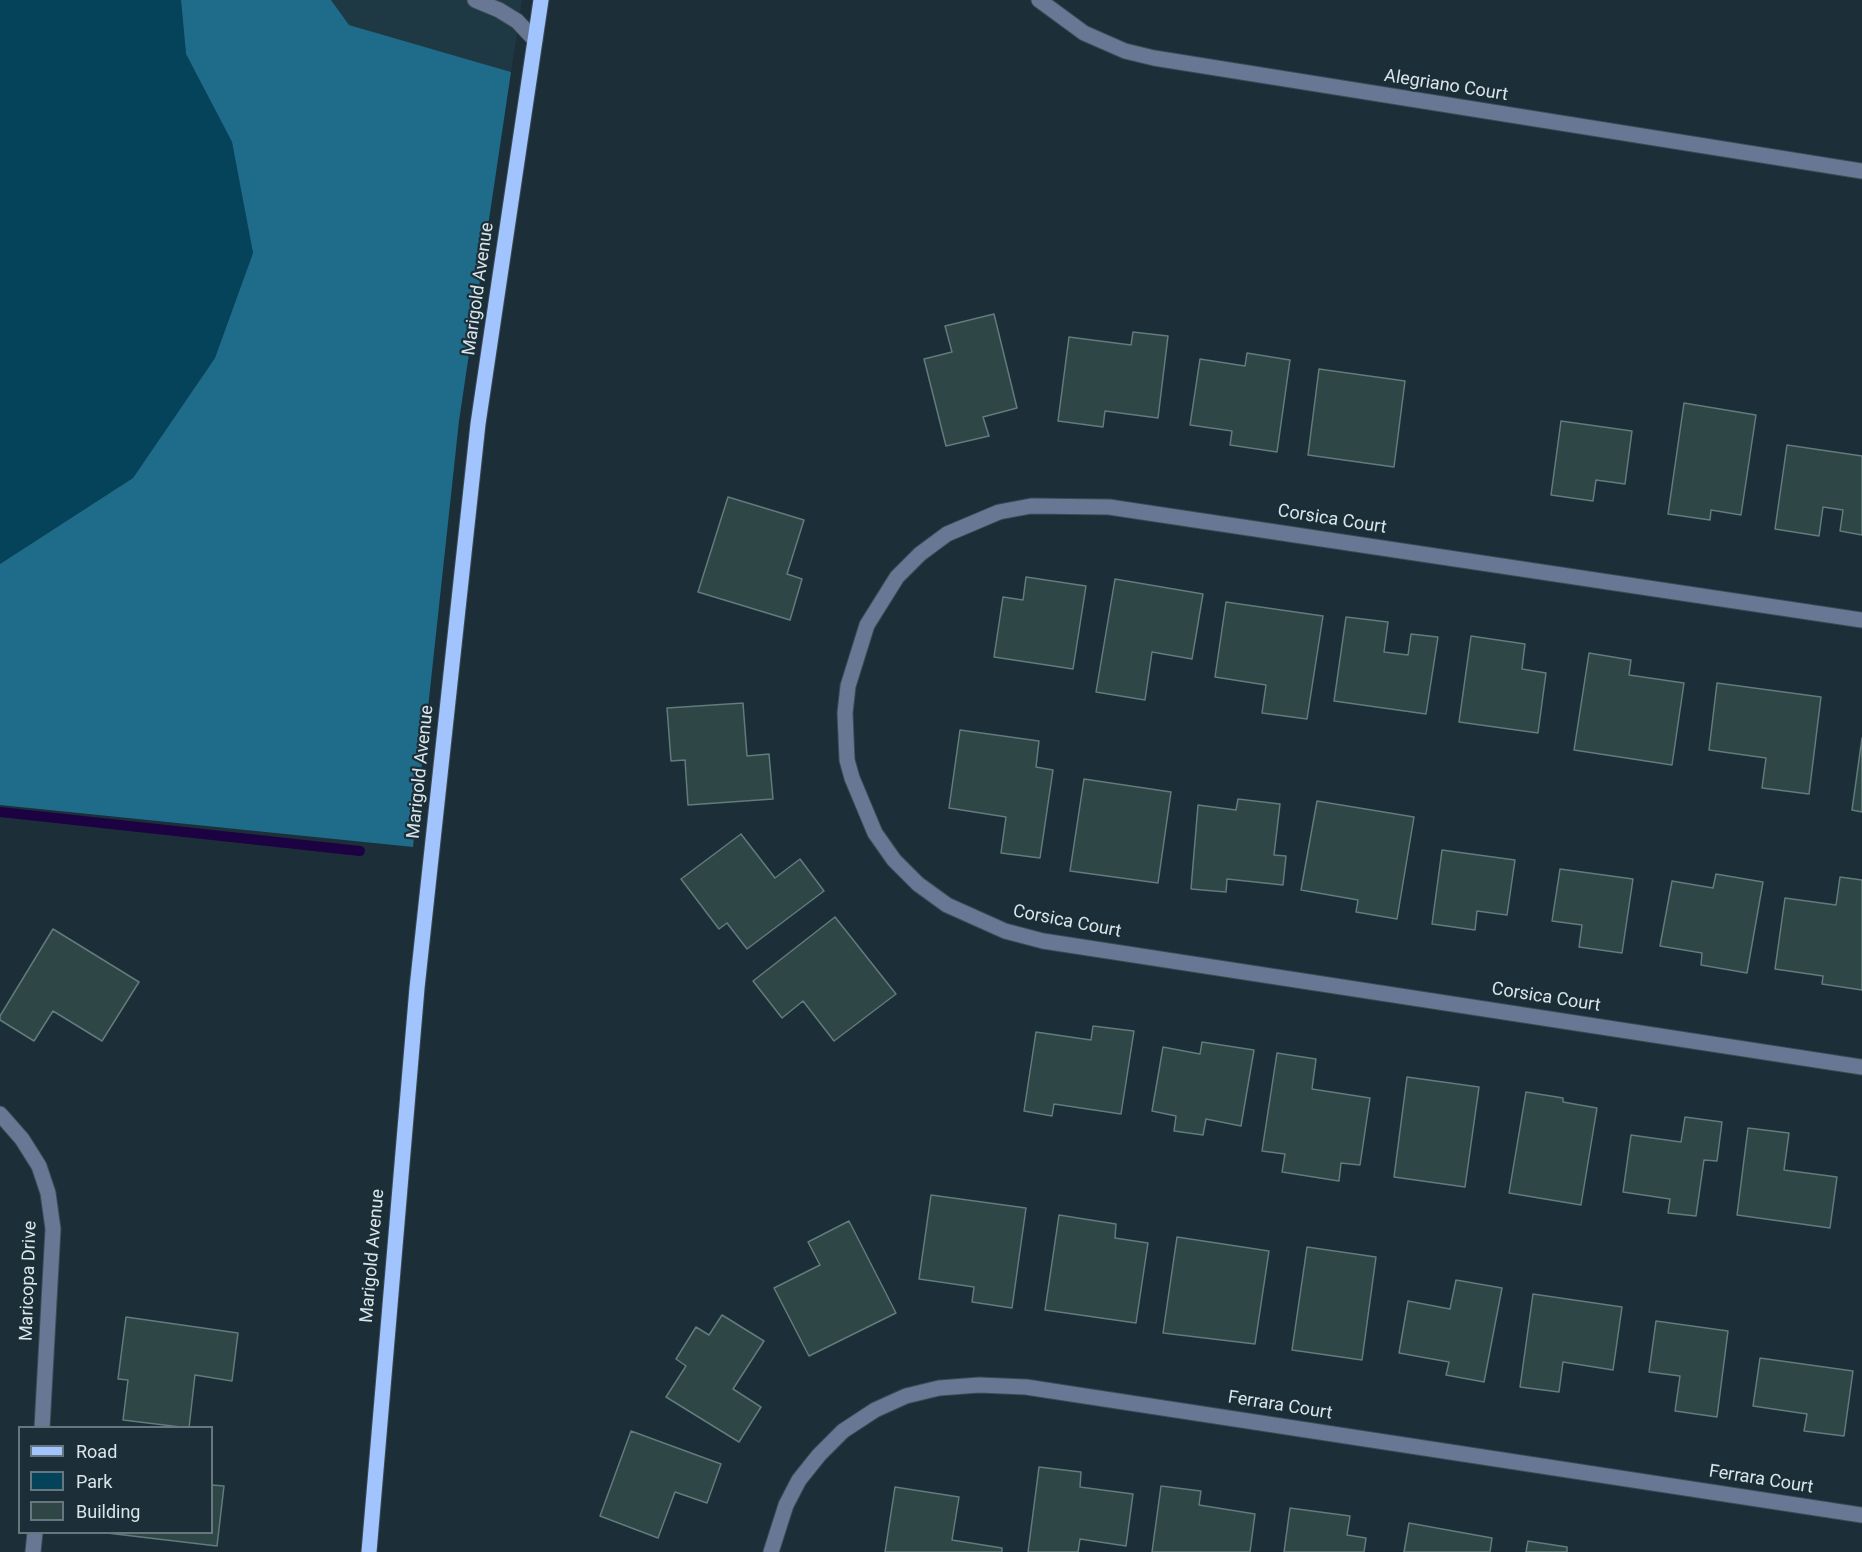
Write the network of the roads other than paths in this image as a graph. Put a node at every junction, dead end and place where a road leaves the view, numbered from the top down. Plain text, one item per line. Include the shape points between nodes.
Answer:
1 (475, 0) edge
2 (541, 0) edge
3 (1039, 0) edge
4 (535, 40) junction
5 (1862, 171) edge
6 (1862, 620) edge
7 (1862, 1067) edge
8 (0, 1114) edge
9 (42, 1426) edge
10 (1862, 1515) edge
11 (35, 1534) edge
12 (33, 1552) edge
13 (369, 1552) edge
14 (771, 1552) edge

1 - 4 street via 517,21
2 - 4 main road, Marigold Avenue
3 - 5 street, Alegriano Court via 1084,33 1125,51 1154,58
4 - 13 main road, Marigold Avenue via 478,424 417,988
6 - 7 street, Corsica Court via 1109,507 1032,506 999,512 947,534 897,577 867,625 848,686 845,722 847,760 858,795 875,833 894,860 947,905 1005,931 1043,941
8 - 9 street, Maricopa Drive via 39,1166 53,1229
10 - 14 street, Ferrara Court via 1026,1387 979,1385 906,1396 843,1431 799,1480 786,1505
11 - 12 street

